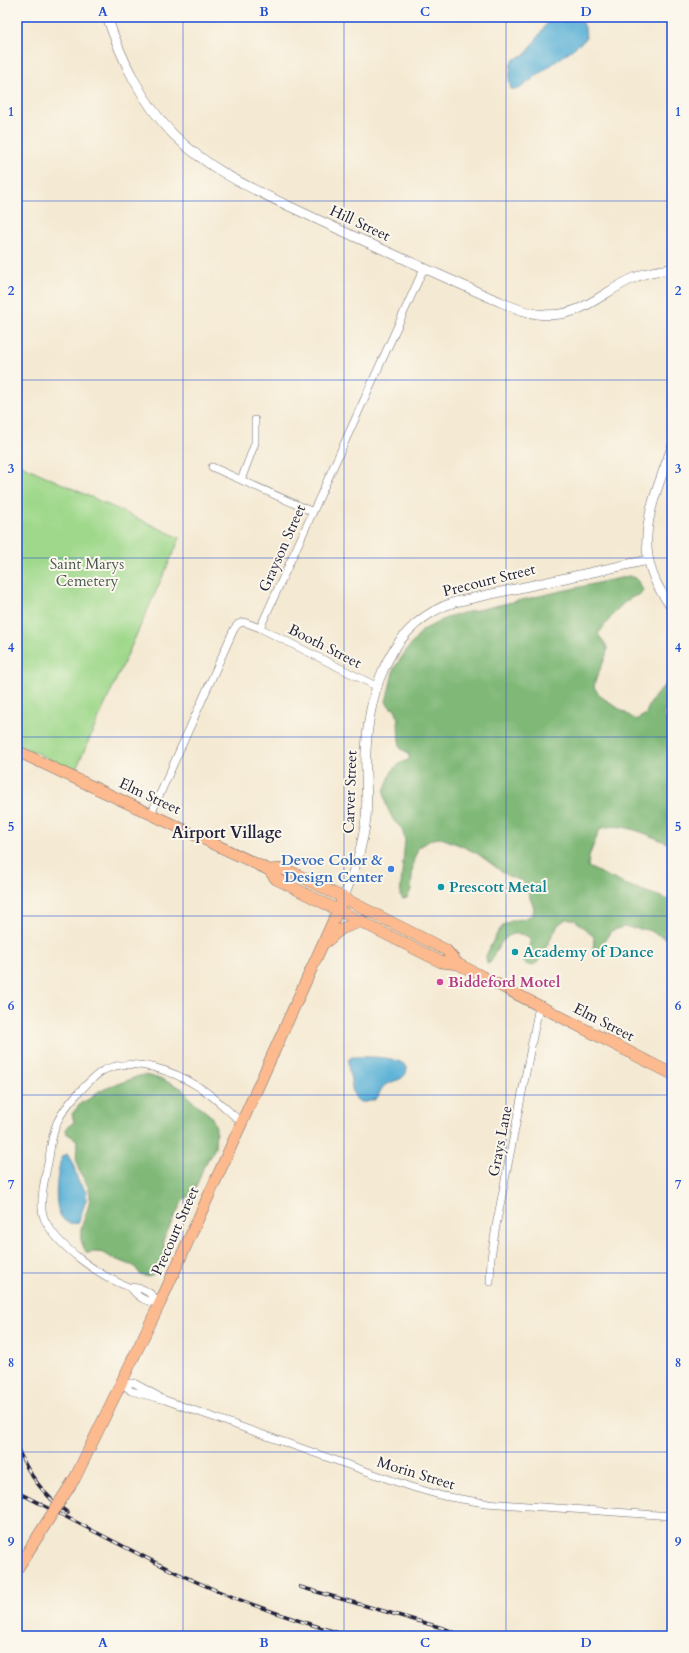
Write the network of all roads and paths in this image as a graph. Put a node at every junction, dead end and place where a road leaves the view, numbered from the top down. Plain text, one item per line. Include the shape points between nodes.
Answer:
1 (106, 17) edge
2 (424, 268) junction
3 (672, 269) edge
4 (255, 420) dead end
5 (672, 446) edge
6 (212, 467) dead end
7 (241, 480) junction
8 (313, 512) junction
9 (648, 560) junction
10 (672, 607) edge
11 (260, 628) junction
12 (378, 687) junction
13 (17, 751) edge
14 (151, 814) junction
15 (269, 870) junction
16 (344, 897) junction
17 (338, 909) junction
18 (362, 922) junction
19 (322, 945) junction
20 (458, 964) junction
21 (539, 1006) junction
22 (672, 1074) edge
23 (241, 1122) junction
24 (490, 1282) dead end
25 (160, 1303) junction
26 (122, 1383) junction
27 (672, 1516) edge
28 (17, 1569) edge

1 - 2 street, Hill Street via 129,72 150,105 172,133 201,158 223,174 253,190
2 - 3 street, Hill Street via 514,308 548,315 582,308 636,276
2 - 8 street, Grayson Street
4 - 7 street via 255,443
5 - 9 street via 648,519
6 - 7 street
7 - 8 street
8 - 11 street, Grayson Street
9 - 10 street via 659,589
9 - 12 street, Precourt Street via 439,608 418,620 401,637 387,662
11 - 12 street, Booth Street
11 - 14 street via 244,622 234,629
12 - 16 street, Carver Street via 371,710 367,739 367,809 364,830 357,861
13 - 14 main road, Elm Street
14 - 15 main road, Elm Street
15 - 16 main road, Elm Street via 282,869
15 - 17 main road, Elm Street via 276,879
16 - 17 main road, Precourt Street
16 - 20 main road, Elm Street via 446,950
17 - 18 main road, Elm Street
17 - 19 main road, Precourt Street
18 - 19 main road via 341,929
18 - 20 main road, Elm Street via 441,962
19 - 23 main road, Precourt Street
20 - 21 main road, Elm Street
21 - 22 main road, Elm Street
21 - 24 street, Grays Lane via 496,1226
23 - 25 main road, Precourt Street
23 - 25 street via 188,1081 160,1070 130,1064 103,1070 64,1108 58,1119 52,1138 42,1202 43,1217 53,1232 79,1257 131,1288 136,1296 148,1302
25 - 26 main road, Precourt Street
26 - 27 street, Morin Street via 131,1391 165,1400 443,1496 486,1503
26 - 28 main road, Precourt Street, bridge via 75,1478

